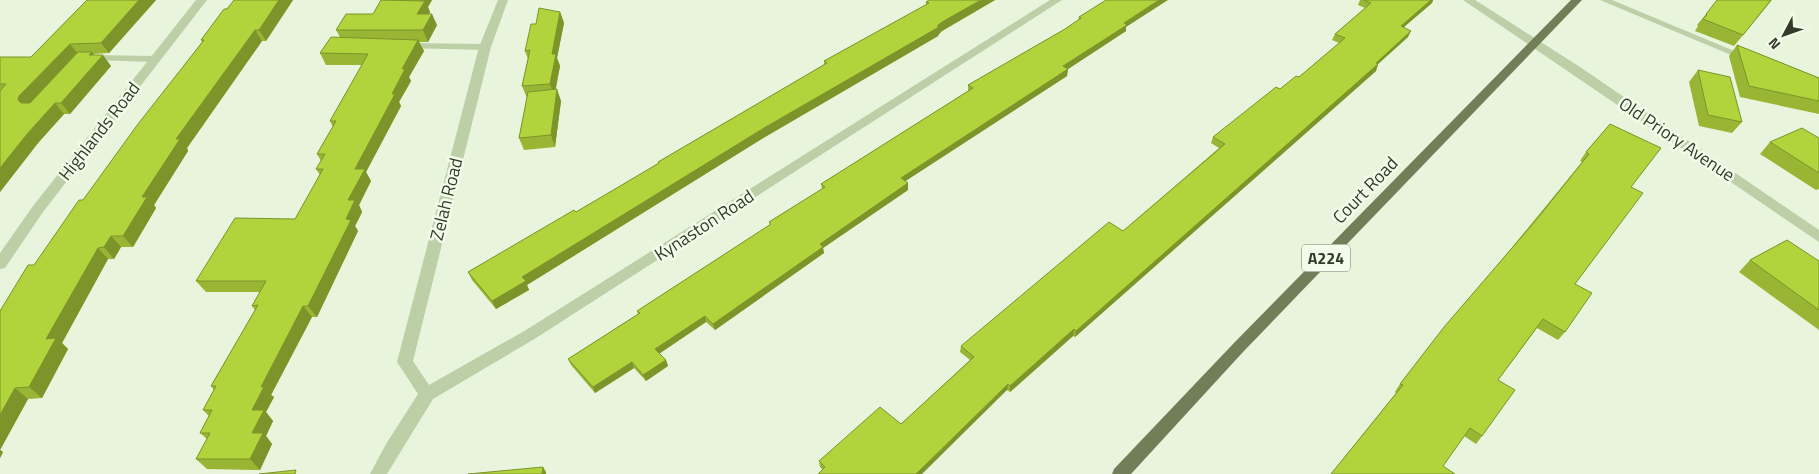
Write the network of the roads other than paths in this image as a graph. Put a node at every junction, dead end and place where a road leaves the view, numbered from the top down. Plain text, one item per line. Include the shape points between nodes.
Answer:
1 (202, 0) edge
2 (503, 0) edge
3 (1057, 0) edge
4 (1468, 0) edge
5 (1577, 0) edge
6 (1604, 0) edge
7 (1534, 44) junction
8 (399, 46) edge
9 (485, 47) junction
10 (83, 58) edge
11 (155, 59) junction
12 (1756, 62) edge
13 (1819, 237) edge
14 (0, 264) edge
15 (427, 394) junction
16 (378, 474) edge
17 (1120, 474) edge

1 - 11 street, Highlands Road
2 - 9 street, Zelah Road
3 - 15 street, Kynaston Road via 531,334
4 - 7 street, Old Priory Avenue
5 - 7 main road, Court Road / A224
6 - 12 lane
7 - 13 street, Old Priory Avenue
7 - 17 main road, Court Road / A224
8 - 9 lane
9 - 15 street, Zelah Road via 405,362
10 - 11 lane
11 - 14 street, Highlands Road via 38,209
15 - 16 street, Kynaston Road

